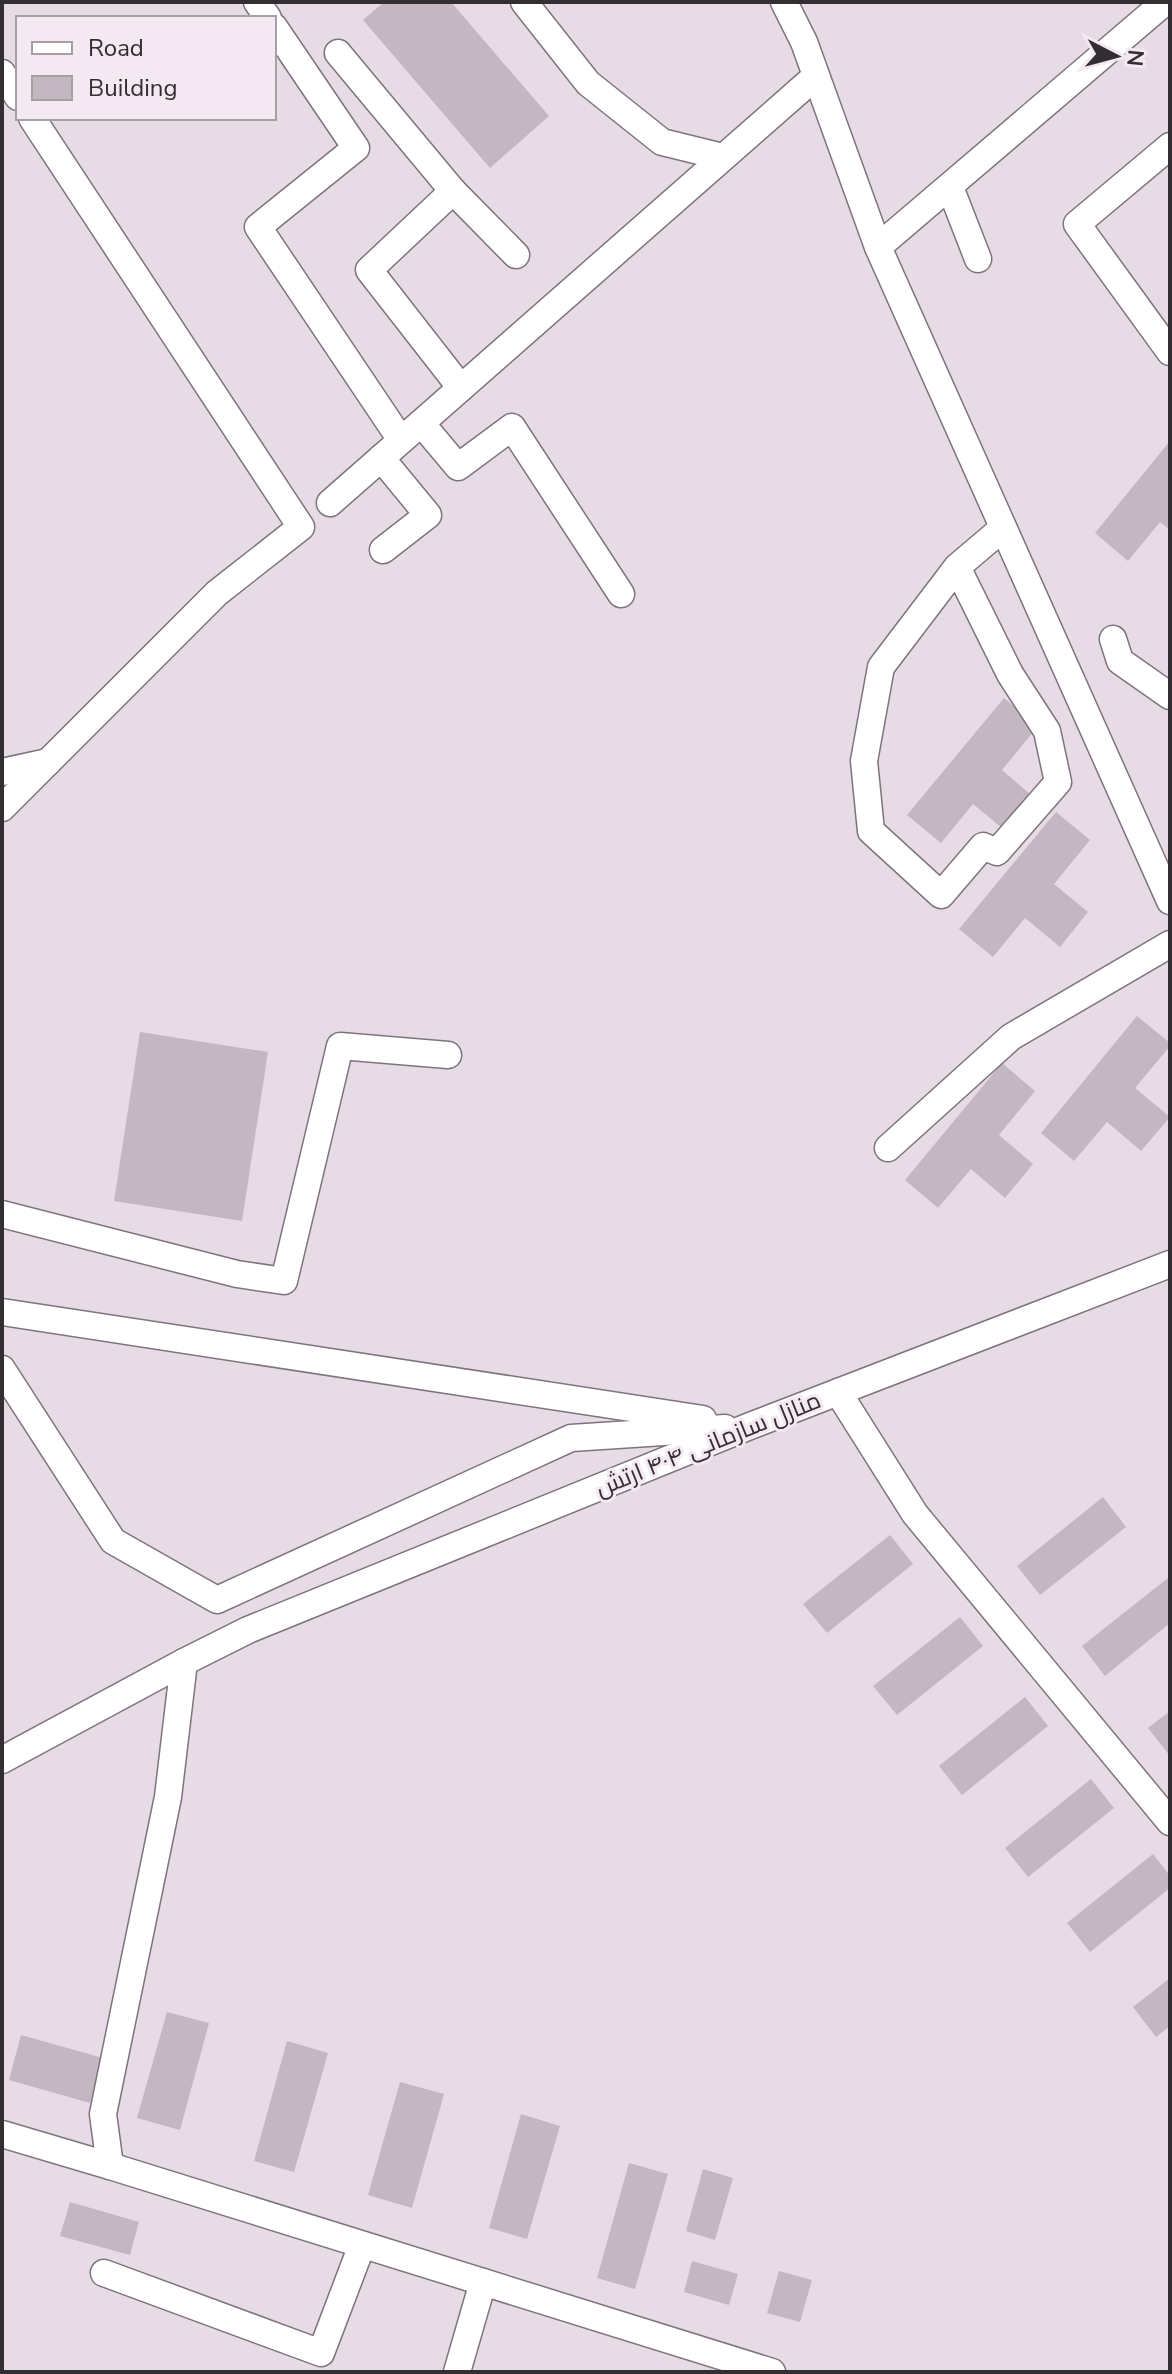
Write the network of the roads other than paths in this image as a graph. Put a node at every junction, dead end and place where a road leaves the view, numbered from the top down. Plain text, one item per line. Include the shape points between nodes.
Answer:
1 (524, 2) edge
2 (784, 2) edge
3 (1165, 2) edge
4 (276, 30) edge
5 (338, 53) dead end
6 (2, 73) edge
7 (816, 76) junction
8 (16, 94) edge
9 (33, 120) edge
10 (1170, 146) edge
11 (723, 157) junction
12 (950, 187) junction
13 (453, 191) junction
14 (878, 247) junction
15 (516, 255) dead end
16 (978, 259) dead end
17 (1170, 352) edge
18 (461, 388) junction
19 (401, 440) junction
20 (330, 503) dead end
21 (1003, 528) junction
22 (383, 550) dead end
23 (957, 567) junction
24 (621, 594) dead end
25 (1113, 639) dead end
26 (1170, 696) edge
27 (48, 762) junction
28 (2, 772) edge
29 (2, 808) edge
30 (1168, 892) edge
31 (1170, 944) edge
32 (448, 1055) dead end
33 (888, 1148) dead end
34 (2, 1214) edge
35 (1170, 1264) edge
36 (2, 1312) edge
37 (2, 1369) edge
38 (838, 1392) junction
39 (750, 1426) junction
40 (184, 1662) junction
41 (2, 1760) edge
42 (1170, 1822) edge
43 (2, 2134) edge
44 (110, 2166) junction
45 (362, 2245) junction
46 (104, 2273) dead end
47 (483, 2282) junction
48 (457, 2372) edge
49 (772, 2372) edge

1 - 11 street via 588,83 662,142
2 - 7 street
3 - 12 street
4 - 19 street via 356,148 258,227
5 - 13 street
6 - 8 street
7 - 11 street
7 - 14 street
9 - 27 street via 301,527 217,593
10 - 17 street via 1077,224
11 - 18 street
12 - 14 street
12 - 16 street
13 - 15 street
13 - 18 street via 369,270
14 - 21 street
18 - 19 street
19 - 20 street
19 - 22 street via 428,515
19 - 24 street via 458,467 512,427
21 - 23 street
21 - 30 street
23 - 23 street via 881,667 864,761 871,831 941,895 983,846 997,852 1058,782 1047,731 1010,674
25 - 26 street via 1120,661
27 - 28 street
27 - 29 street
31 - 33 street via 1011,1037
32 - 34 street via 340,1046 284,1281 223,1271
35 - 38 street, منازل سازمانی ۴۰۴ ارتش
36 - 39 street
37 - 39 street via 113,1541 217,1600 571,1438
38 - 39 street, منازل سازمانی ۴۰۴ ارتش
38 - 42 street via 915,1514
39 - 40 street, منازل سازمانی ۴۰۴ ارتش via 248,1630
40 - 41 street, منازل سازمانی ۴۰۴ ارتش
40 - 44 street via 168,1797 103,2114
43 - 44 street
44 - 45 street
45 - 46 street via 321,2353
45 - 47 street
47 - 48 street
47 - 49 street

